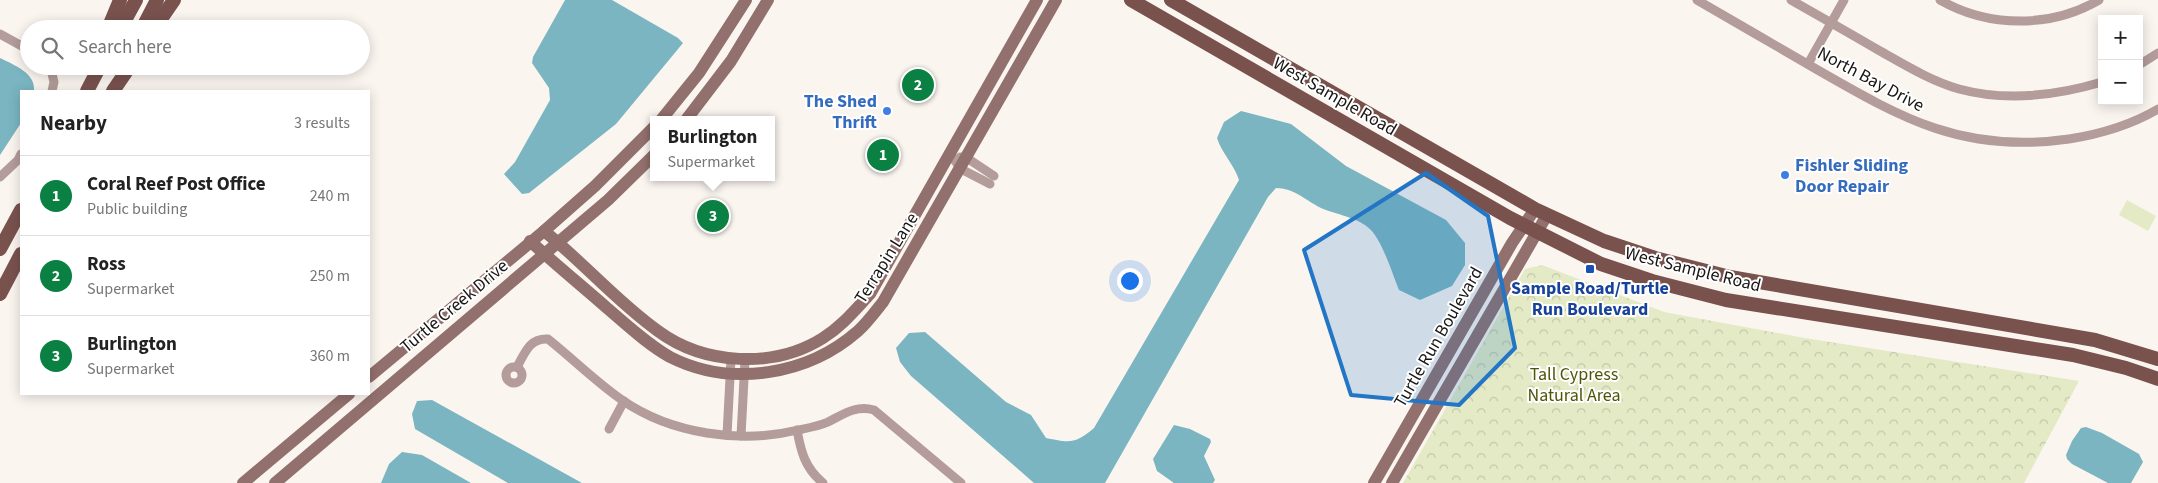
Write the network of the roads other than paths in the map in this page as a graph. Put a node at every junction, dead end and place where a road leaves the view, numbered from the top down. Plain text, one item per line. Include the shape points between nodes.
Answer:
1 (120, 0) edge
2 (136, 0) edge
3 (157, 0) edge
4 (174, 0) edge
5 (746, 0) edge
6 (768, 0) edge
7 (1037, 0) edge
8 (1056, 0) edge
9 (1131, 0) edge
10 (1171, 0) edge
11 (1697, 0) edge
12 (1791, 0) edge
13 (1844, 0) edge
14 (1940, 0) edge
15 (2099, 0) edge
16 (112, 20) edge
17 (125, 20) edge
18 (147, 20) edge
19 (160, 20) edge
20 (1831, 23) junction
21 (0, 34) edge
22 (723, 37) junction
23 (20, 45) edge
24 (740, 46) junction
25 (2158, 53) edge
26 (2143, 62) edge
27 (1808, 64) junction
28 (1298, 73) junction
29 (52, 75) edge
30 (90, 75) edge
31 (95, 75) edge
32 (117, 75) edge
33 (124, 75) edge
34 (1266, 78) junction
35 (2098, 83) edge
36 (52, 90) edge
37 (85, 90) edge
38 (86, 90) edge
39 (109, 90) edge
40 (114, 90) edge
41 (2158, 108) edge
42 (664, 116) edge
43 (689, 116) edge
44 (650, 131) edge
45 (950, 154) junction
46 (20, 156) edge
47 (650, 158) edge
48 (964, 164) junction
49 (0, 177) edge
50 (992, 180) dead end
51 (20, 212) edge
52 (1541, 212) junction
53 (1530, 229) junction
54 (544, 231) junction
55 (530, 241) junction
56 (557, 242) junction
57 (0, 249) edge
58 (544, 254) junction
59 (20, 256) edge
60 (0, 294) edge
61 (614, 314) junction
62 (658, 331) junction
63 (731, 359) junction
64 (2158, 359) edge
65 (745, 360) junction
66 (517, 367) dead end
67 (730, 374) junction
68 (744, 374) junction
69 (370, 376) edge
70 (2158, 378) edge
71 (348, 395) edge
72 (356, 395) edge
73 (624, 402) junction
74 (362, 408) junction
75 (609, 429) dead end
76 (797, 430) junction
77 (727, 434) junction
78 (741, 436) junction
79 (820, 482) edge
80 (243, 483) edge
81 (275, 483) edge
82 (961, 483) edge
83 (1374, 483) edge
84 (1392, 483) edge

1 - 16 main road
2 - 17 main road
3 - 18 main road
4 - 19 main road
5 - 22 street
6 - 24 street
7 - 45 street, Terrapin Lane
8 - 48 street, Terrapin Lane
9 - 34 main road, West Sample Road
10 - 28 main road, West Sample Road
11 - 27 street, North Bay Drive
12 - 20 street
13 - 20 street
14 - 15 street via 1975,15 2006,21 2032,21 2060,17
20 - 27 street
20 - 35 street via 1919,73 1958,89 2021,96 2067,92
21 - 23 street
22 - 24 street
22 - 42 street
24 - 43 street
25 - 26 street
27 - 41 street, North Bay Drive via 1885,109 1928,127 1967,138 2010,143 2047,142 2119,127
28 - 34 main road
28 - 52 main road, West Sample Road
29 - 36 street
30 - 37 main road
31 - 38 main road
32 - 39 main road
33 - 40 main road
34 - 53 main road, West Sample Road
44 - 54 street, Turtle Creek Drive
45 - 48 street
45 - 65 street, Terrapin Lane via 874,287 848,319 800,349
46 - 49 street
47 - 56 street, Turtle Creek Drive via 608,200
48 - 50 street
48 - 68 street, Terrapin Lane via 883,302 858,330 804,364 775,372
51 - 57 main road
52 - 53 street, Turtle Run Boulevard
52 - 64 main road, West Sample Road via 1604,242 1730,277 2095,340
53 - 70 main road, West Sample Road via 1618,270 1726,300 2073,355
53 - 83 street, Turtle Run Boulevard
53 - 84 street, Turtle Run Boulevard
54 - 55 street, Turtle Creek Drive
54 - 56 street, Terrapin Lane
55 - 58 street, Terrapin Lane
55 - 69 street, Turtle Creek Drive
56 - 58 street, Turtle Creek Drive
56 - 62 street, Terrapin Lane
58 - 61 street, Terrapin Lane
58 - 74 street, Turtle Creek Drive
59 - 60 main road
61 - 62 street via 644,332
61 - 67 street, Terrapin Lane via 670,357
62 - 63 street, Terrapin Lane via 694,350
63 - 65 street, Terrapin Lane
63 - 67 street
65 - 68 street
66 - 73 street via 532,342 539,338 548,339
67 - 68 street, Terrapin Lane
67 - 77 street
68 - 78 street
71 - 80 street
72 - 74 street
73 - 75 street
73 - 77 street via 679,426
74 - 81 street, Turtle Creek Drive
76 - 78 street
76 - 79 street via 802,456
76 - 82 street via 857,408 874,410
77 - 78 street

